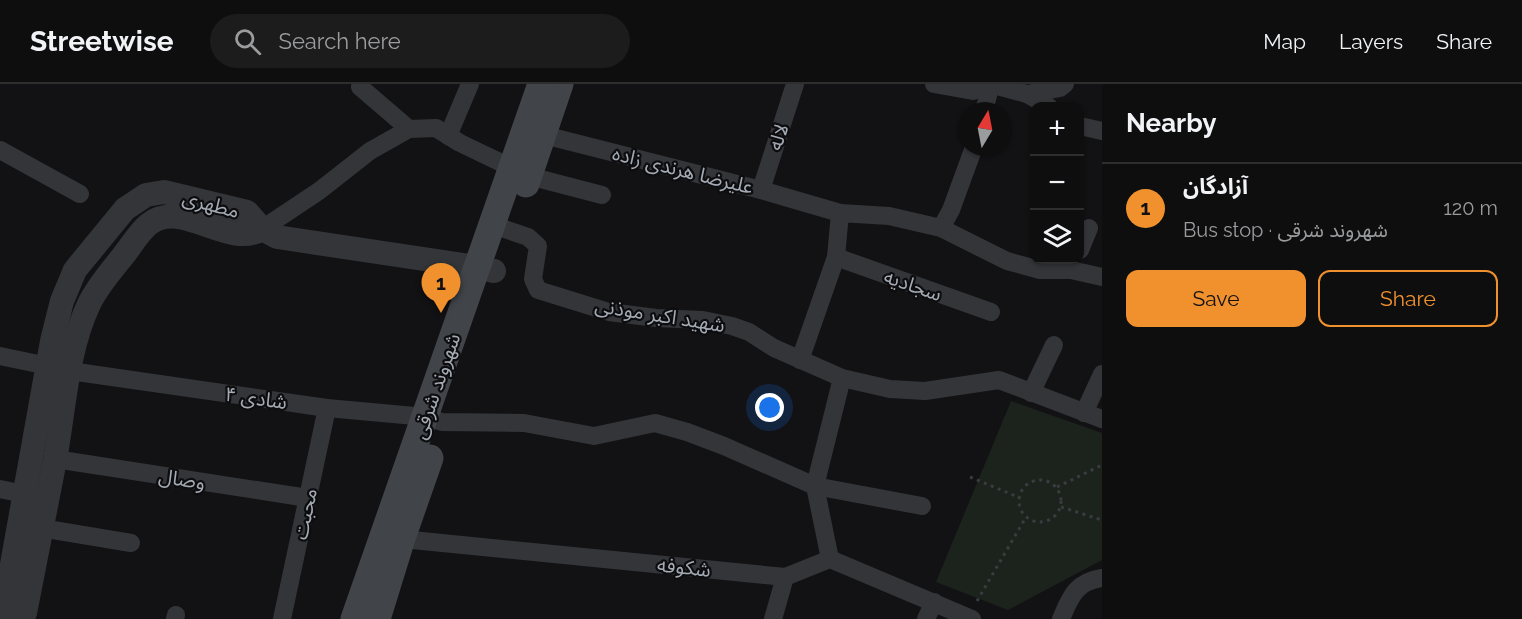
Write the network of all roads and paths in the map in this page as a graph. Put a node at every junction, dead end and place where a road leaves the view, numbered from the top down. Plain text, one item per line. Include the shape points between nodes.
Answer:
1 (470, 84) edge
2 (541, 84) edge
3 (560, 84) edge
4 (795, 84) edge
5 (934, 84) edge
6 (991, 84) edge
7 (1065, 84) edge
8 (360, 87) dead end
9 (1027, 94) junction
10 (986, 102) edge
11 (1041, 102) edge
12 (1084, 127) edge
13 (409, 129) junction
14 (1102, 131) edge
15 (534, 133) junction
16 (448, 136) junction
17 (0, 150) edge
18 (971, 156) edge
19 (521, 172) junction
20 (761, 190) junction
21 (80, 194) dead end
22 (602, 195) dead end
23 (840, 213) junction
24 (500, 228) junction
25 (941, 228) junction
26 (1089, 228) dead end
27 (262, 230) junction
28 (1084, 240) edge
29 (836, 257) junction
30 (1073, 265) edge
31 (486, 269) junction
32 (1102, 277) edge
33 (991, 312) dead end
34 (1054, 345) dead end
35 (0, 356) edge
36 (800, 360) junction
37 (59, 368) junction
38 (1102, 374) edge
39 (842, 378) junction
40 (1031, 393) junction
41 (327, 408) junction
42 (1084, 413) junction
43 (1102, 419) edge
44 (434, 420) junction
45 (55, 459) junction
46 (1102, 465) edge
47 (970, 477) dead end
48 (815, 486) junction
49 (1057, 487) junction
50 (0, 489) edge
51 (24, 494) junction
52 (308, 498) junction
53 (1019, 498) junction
54 (922, 506) dead end
55 (1061, 507) junction
56 (1026, 517) junction
57 (1102, 520) edge
58 (41, 528) junction
59 (391, 538) junction
60 (131, 543) dead end
61 (830, 560) junction
62 (785, 577) junction
63 (1102, 578) edge
64 (934, 602) junction
65 (970, 618) edge
66 (6, 619) edge
67 (22, 619) edge
68 (282, 619) edge
69 (354, 619) edge
70 (376, 619) edge
71 (773, 619) edge
72 (926, 619) edge
73 (1061, 619) edge

1 - 16 street
2 - 15 main road, شهروند شرقی
3 - 15 main road, شهروند شرقی
4 - 20 street, لاله
5 - 6 street via 973,91
6 - 9 street
6 - 10 street
7 - 9 street
8 - 13 street
9 - 11 street
12 - 14 street
13 - 16 street via 436,128
13 - 27 street via 370,151
15 - 19 main road, شهروند شرقی
15 - 20 street, علیرضا هرندی زاده
16 - 19 street
17 - 21 street
18 - 25 street
19 - 22 street
19 - 24 main road, شهروند شرقی
20 - 23 street, علیرضا هرندی زاده
23 - 25 street, علیرضا هرندی زاده via 889,216
23 - 29 street
24 - 31 main road, شهروند شرقی
24 - 36 street, شهید اکبر موذنی via 528,237 538,246 533,279 538,290 609,312 732,326
25 - 30 street, علیرضا هرندی زاده via 1007,261 1040,270
26 - 28 street
27 - 31 street via 277,237
27 - 37 street, مطهری via 254,234 227,232 171,215 150,223 89,304
29 - 33 street, سجادیه
29 - 36 street
30 - 32 street, علیرضا هرندی زاده
31 - 44 main road, شهروند شرقی
34 - 40 street
35 - 37 street, شادی ۴
36 - 39 street
37 - 41 street, شادی ۴
37 - 45 street, مطهری
37 - 51 street, مطهری
38 - 42 street
39 - 40 street via 890,389 925,391 999,380
39 - 48 street
40 - 42 street
41 - 44 street, شادی ۴
41 - 52 street, محبت
42 - 43 street
44 - 48 street, شادی ۴ via 524,423 594,436 655,423 724,446
44 - 59 main road, شهروند شرقی
45 - 52 street, وصال
45 - 58 street, مطهری
46 - 49 path
47 - 53 path
48 - 54 street, شادی ۴
48 - 61 street
49 - 53 path via 1046,480 1032,481
49 - 55 path
50 - 51 street
51 - 66 street, مطهری via 4,609
52 - 68 street, محبت
53 - 56 path
55 - 56 path via 1047,521
55 - 57 path
56 - 65 path
58 - 60 street
58 - 67 street, مطهری
59 - 62 street, شکوفه
59 - 69 main road, شهروند شرقی
59 - 70 main road, شهروند شرقی
61 - 62 street, شکوفه
61 - 64 street
62 - 71 street
63 - 73 street via 1072,592
64 - 65 street
64 - 72 street

